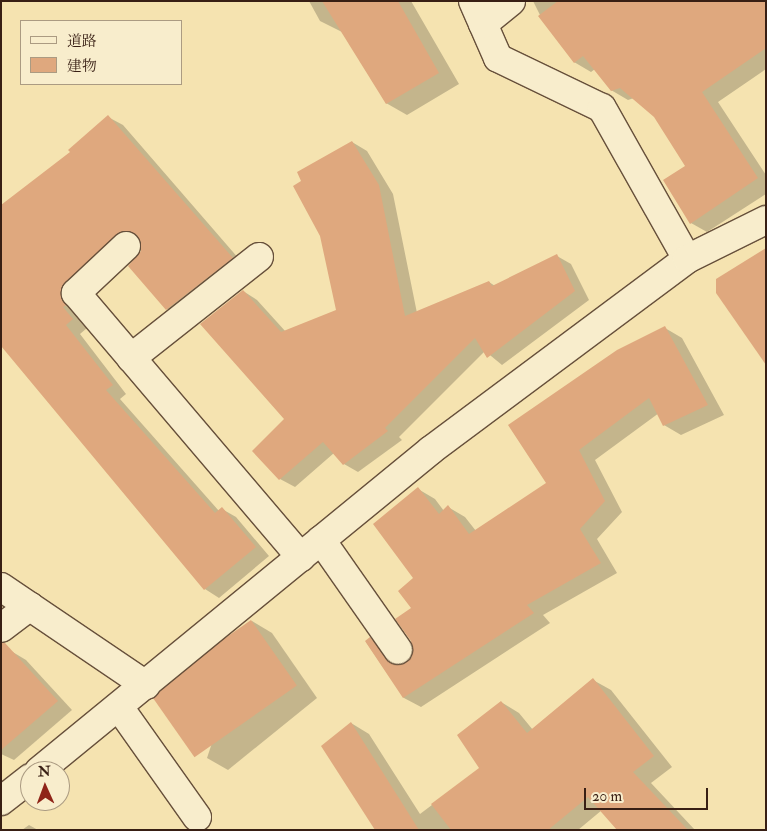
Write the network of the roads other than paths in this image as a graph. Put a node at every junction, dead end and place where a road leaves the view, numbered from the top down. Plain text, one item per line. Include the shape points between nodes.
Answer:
1 (512, 1) edge
2 (478, 12) edge
3 (766, 220) edge
4 (126, 246) dead end
5 (258, 256) dead end
6 (687, 259) junction
7 (131, 358) junction
8 (311, 549) junction
9 (1, 587) edge
10 (30, 606) junction
11 (1, 628) edge
12 (398, 650) dead end
13 (146, 685) junction
14 (119, 707) junction
15 (52, 761) edge
16 (20, 786) edge
17 (1, 801) edge
18 (197, 816) dead end

1 - 2 street
2 - 6 street via 498,58 602,108
3 - 6 street
4 - 7 street via 76,293
5 - 7 street
6 - 8 street via 431,450
7 - 8 street
8 - 12 street
8 - 13 street
9 - 10 street
10 - 11 street
10 - 13 street
13 - 14 street
14 - 15 street
14 - 18 street
16 - 17 street

